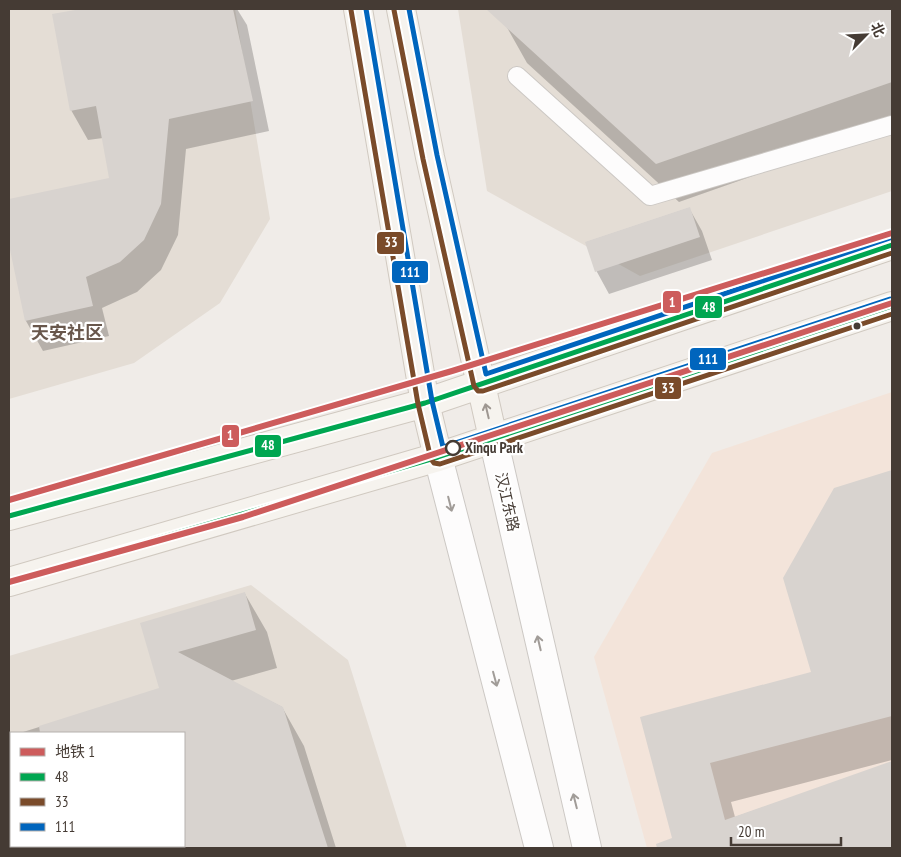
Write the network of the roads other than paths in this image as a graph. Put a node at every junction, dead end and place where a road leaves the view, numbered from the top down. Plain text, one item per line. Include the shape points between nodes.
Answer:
1 (358, 9) edge
2 (401, 9) edge
3 (517, 76) dead end
4 (892, 124) edge
5 (892, 245) edge
6 (892, 306) edge
7 (480, 384) junction
8 (425, 403) junction
9 (493, 438) junction
10 (438, 457) junction
11 (9, 516) edge
12 (9, 582) edge
13 (539, 848) edge
14 (587, 848) edge

1 - 8 main road
2 - 7 main road, 汉江东路
3 - 4 lane via 650,196
5 - 7 main road
6 - 9 main road
7 - 8 main road
9 -> 7 main road, 汉江东路
8 - 10 main road
8 - 11 main road
9 - 10 main road
14 -> 9 street, 汉江东路
10 - 12 main road
10 -> 13 street

